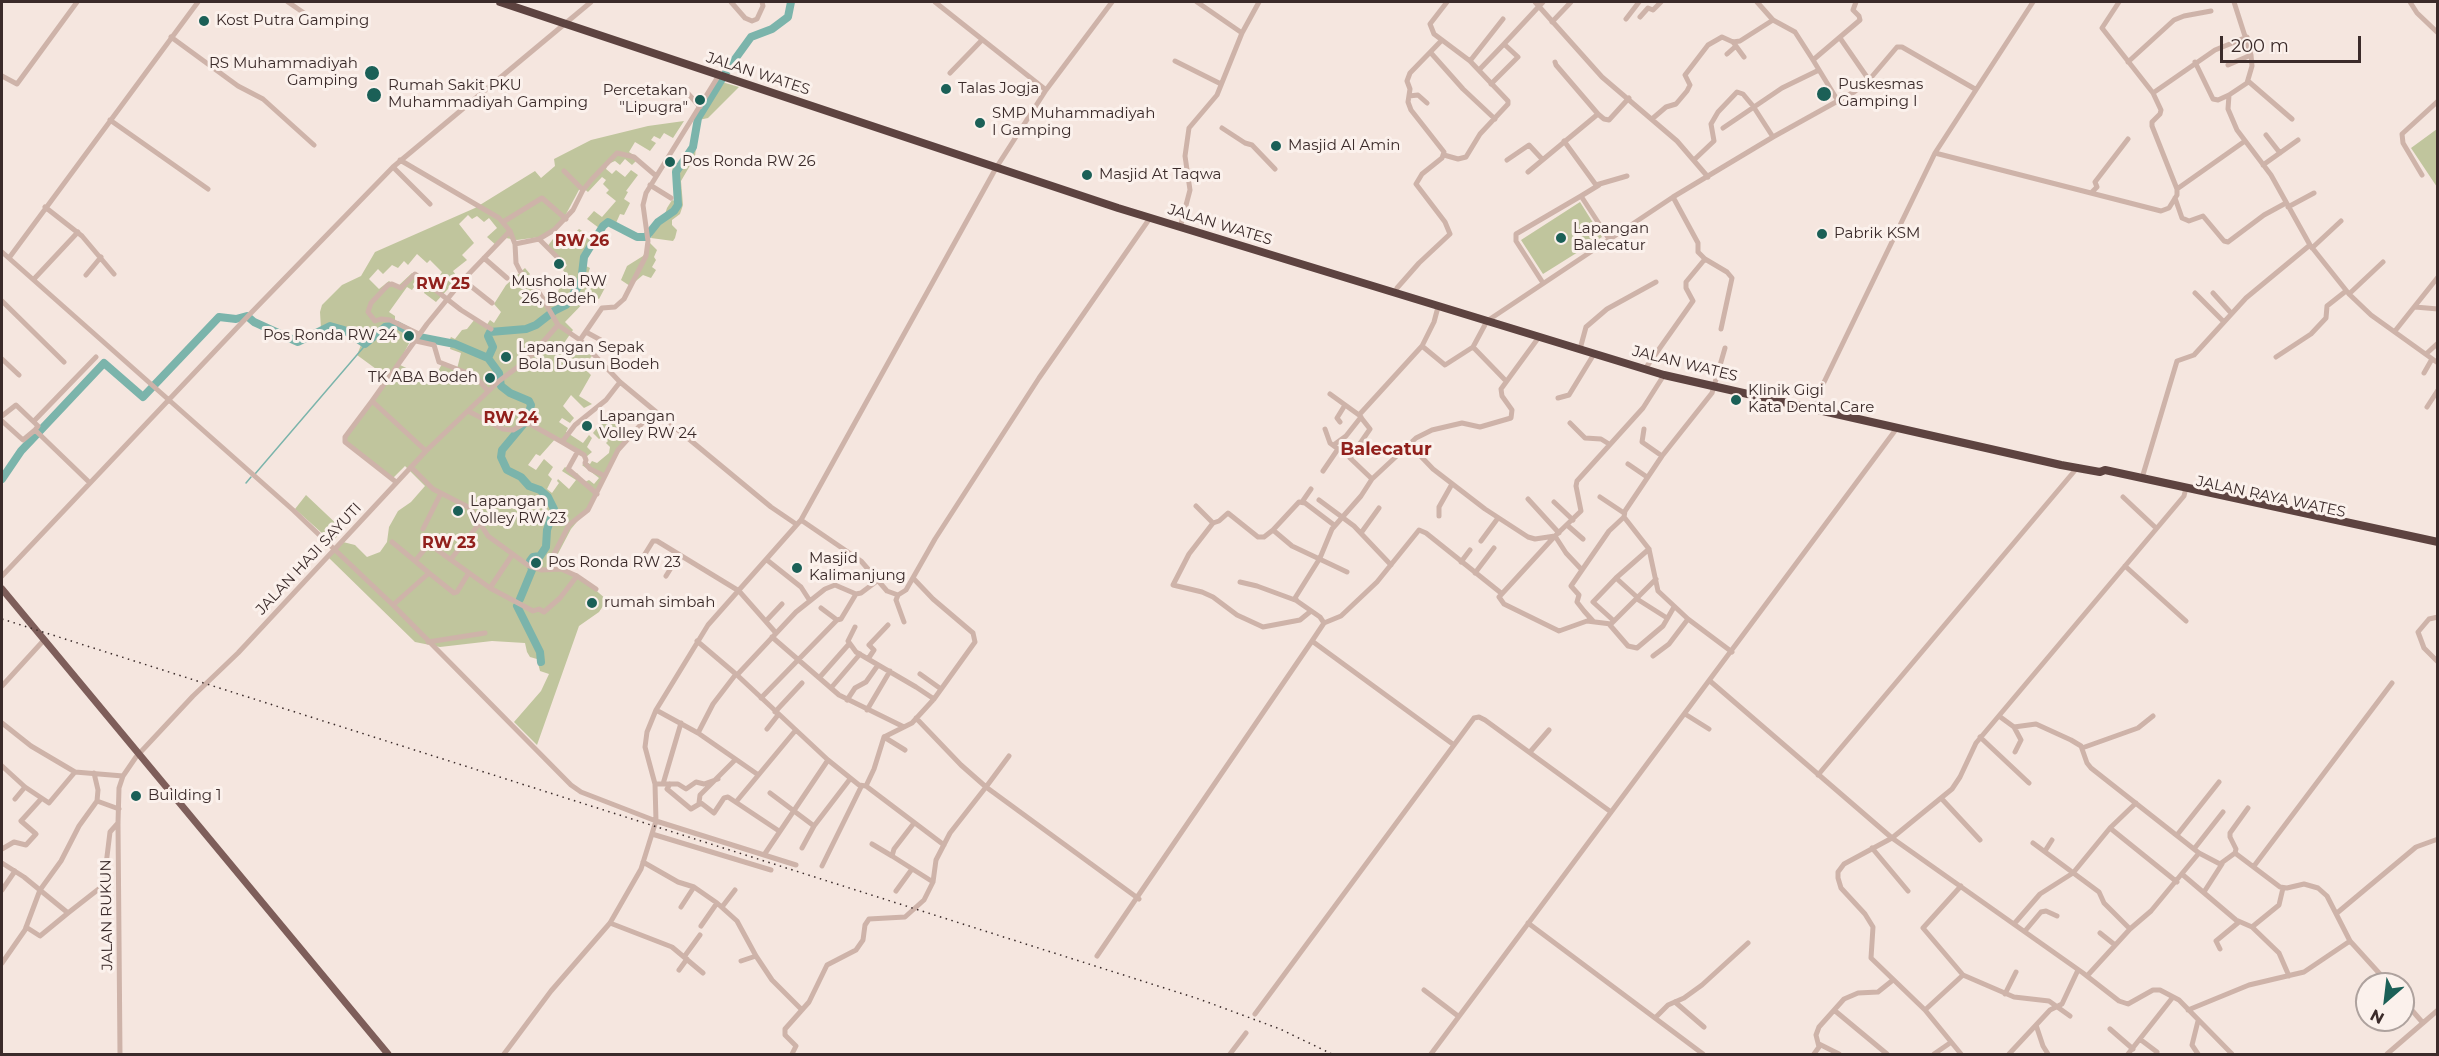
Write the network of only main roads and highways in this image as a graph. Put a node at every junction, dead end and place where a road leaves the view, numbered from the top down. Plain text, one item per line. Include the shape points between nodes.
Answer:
1 (500, 2) edge
2 (1943, 439) joint
3 (2100, 472) junction
4 (2186, 490) junction
5 (2438, 542) edge
6 (2438, 547) edge
7 (2, 590) edge
8 (388, 1054) edge

1 - 2 highway, JALAN WATES via 1180,228 1438,307 1664,375
2 - 3 highway, JALAN RAYA WATES
3 - 4 highway, JALAN RAYA WATES
3 - 4 highway, JALAN RAYA WATES
4 - 5 highway, JALAN RAYA WATES
4 - 6 highway, JALAN RAYA WATES
7 - 8 main road

